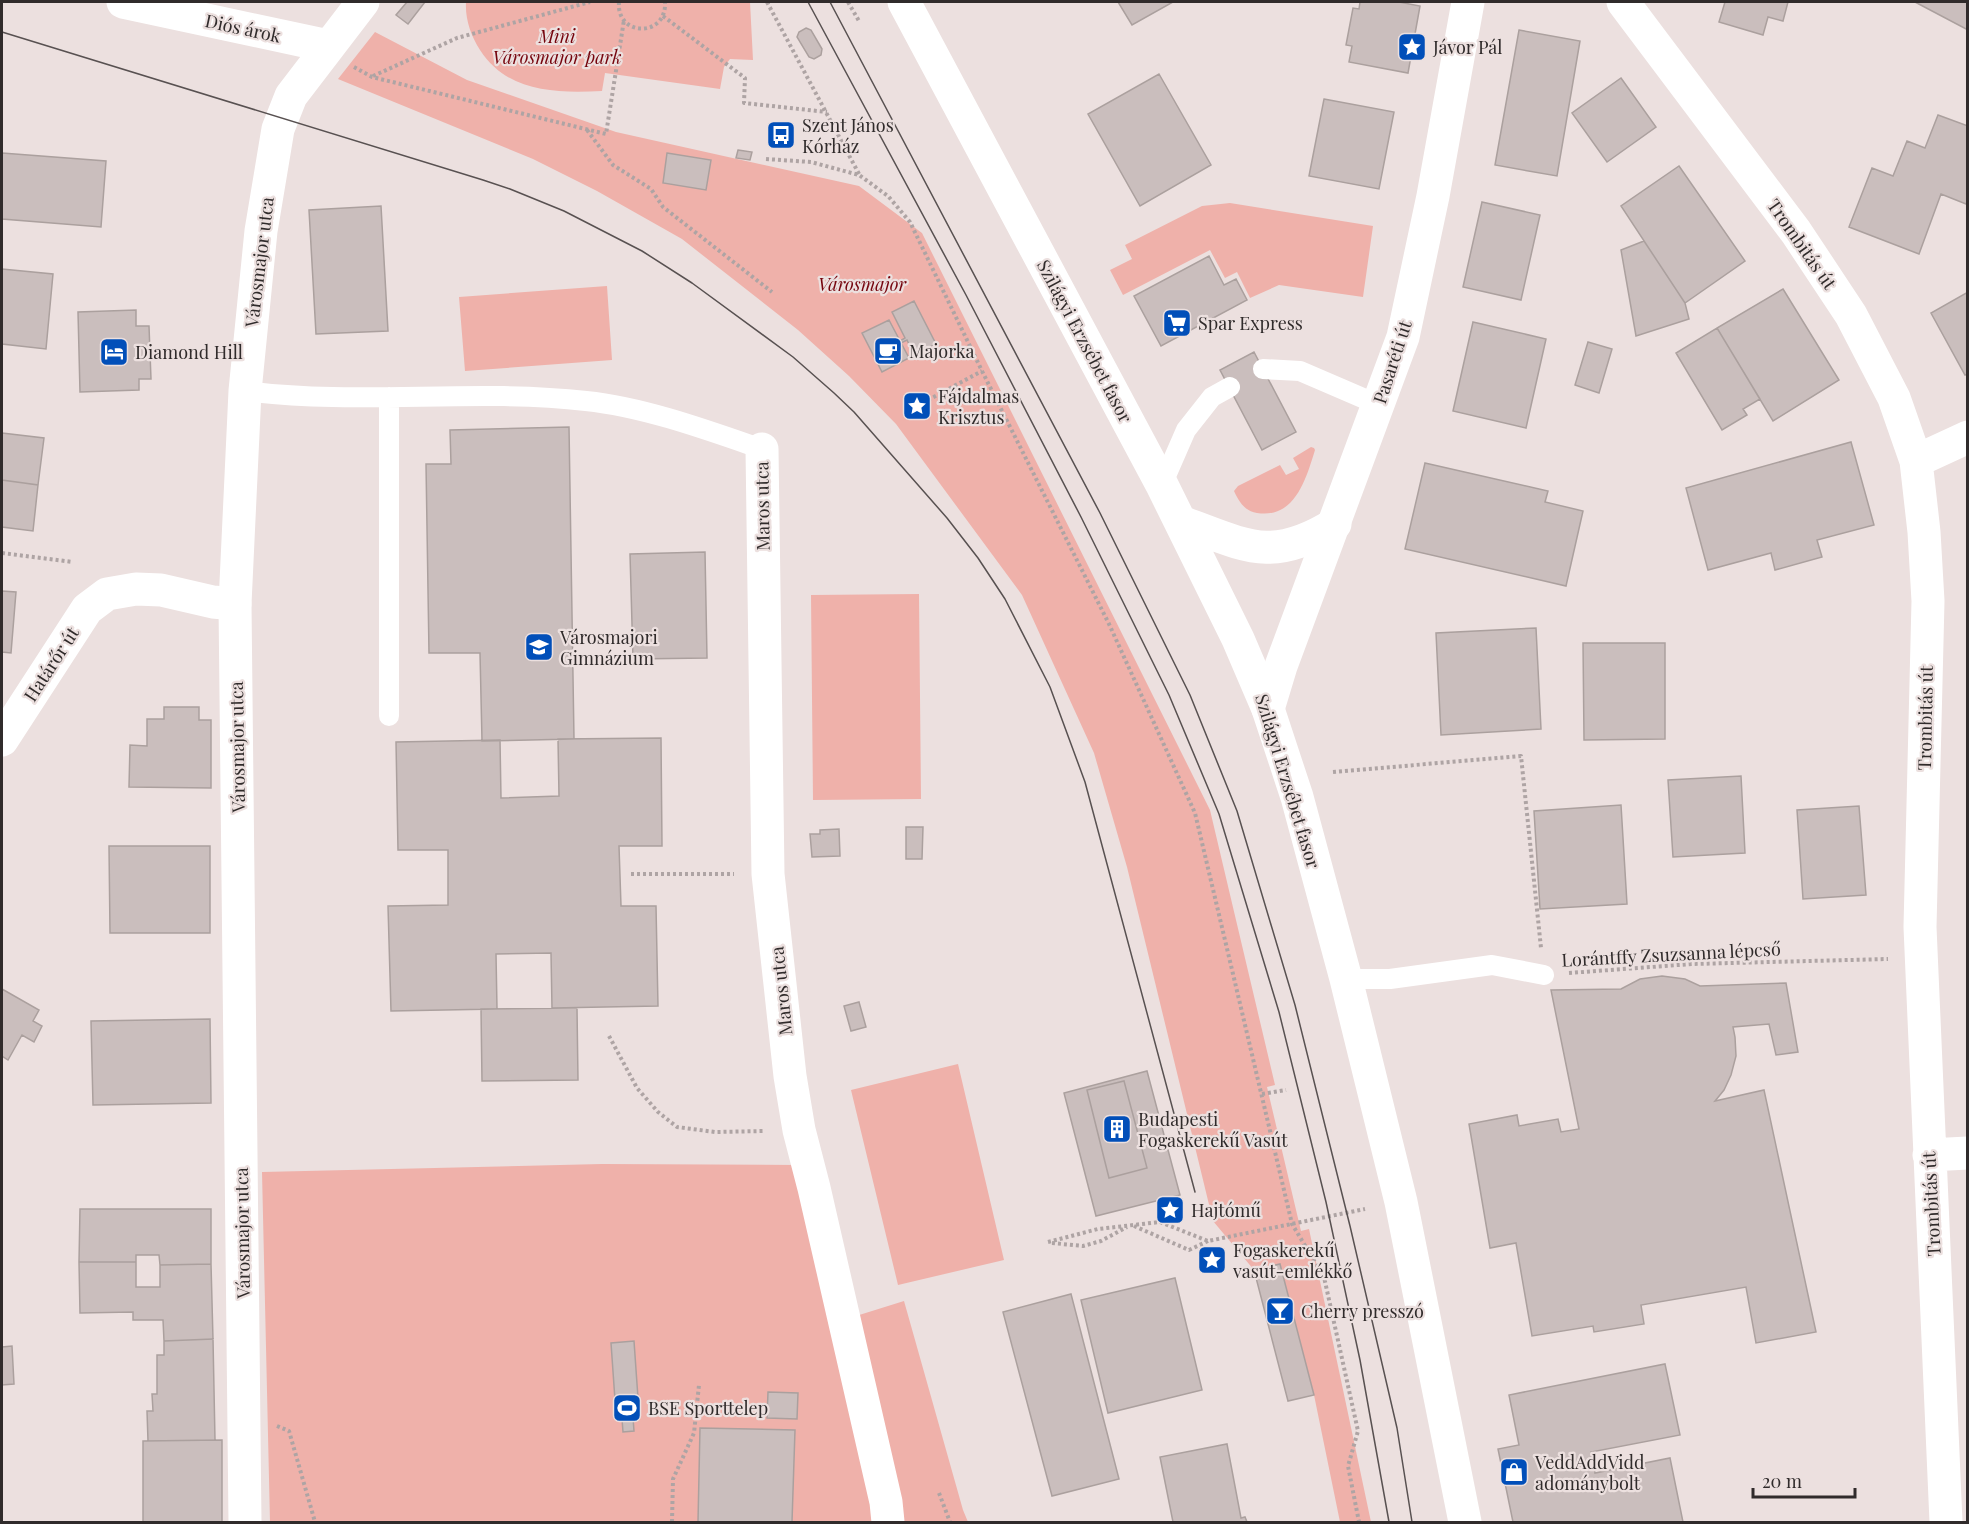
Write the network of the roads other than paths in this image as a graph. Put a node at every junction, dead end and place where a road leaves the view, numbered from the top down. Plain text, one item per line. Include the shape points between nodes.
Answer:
1 (123, 2) edge
2 (363, 2) edge
3 (904, 2) edge
4 (1468, 2) edge
5 (1623, 2) edge
6 (328, 46) junction
7 (1263, 369) dead end
8 (1230, 387) dead end
9 (245, 391) junction
10 (389, 397) junction
11 (1379, 405) junction
12 (1968, 437) edge
13 (762, 449) joint
14 (1916, 461) junction
15 (1162, 485) junction
16 (1181, 522) junction
17 (1335, 524) junction
18 (235, 604) junction
19 (1268, 709) junction
20 (389, 716) dead end
21 (2, 740) edge
22 (1544, 975) road end
23 (1346, 979) junction
24 (1968, 1153) edge
25 (1929, 1155) junction
26 (245, 1522) edge
27 (888, 1522) edge
28 (1465, 1522) edge
29 (1946, 1522) edge

1 - 6 street, Diós árok
2 - 6 street, Városmajor utca
3 - 15 street, Szilágyi Erzsébet fasor
4 - 11 street, Pasaréti út via 1403,337
5 - 14 street, Trombitás út via 1796,232 1851,315 1894,398
6 - 9 street, Városmajor utca via 291,96 278,129 261,231
7 - 11 lane via 1300,371
8 - 15 lane via 1212,397 1186,430
9 - 10 lane
9 - 18 street, Városmajor utca
10 - 13 lane via 588,401 651,414
10 - 20 lane
11 - 17 street, Pasaréti út
12 - 14 street
13 - 27 street, Maros utca via 768,874 790,1076
14 - 25 street, Trombitás út via 1928,601 1921,916
15 - 16 street, Szilágyi Erzsébet fasor
16 - 17 street via 1252,547 1281,548 1315,537
16 - 19 street, Szilágyi Erzsébet fasor via 1239,639
17 - 19 street, Pasaréti út
18 - 21 street, Határőr út via 161,590 107,594 87,609
18 - 26 street, Városmajor utca
19 - 23 street, Szilágyi Erzsébet fasor via 1297,797
22 - 23 lane via 1492,965 1390,979
23 - 28 street, Szilágyi Erzsébet fasor via 1401,1202
24 - 25 street
25 - 29 street, Trombitás út

